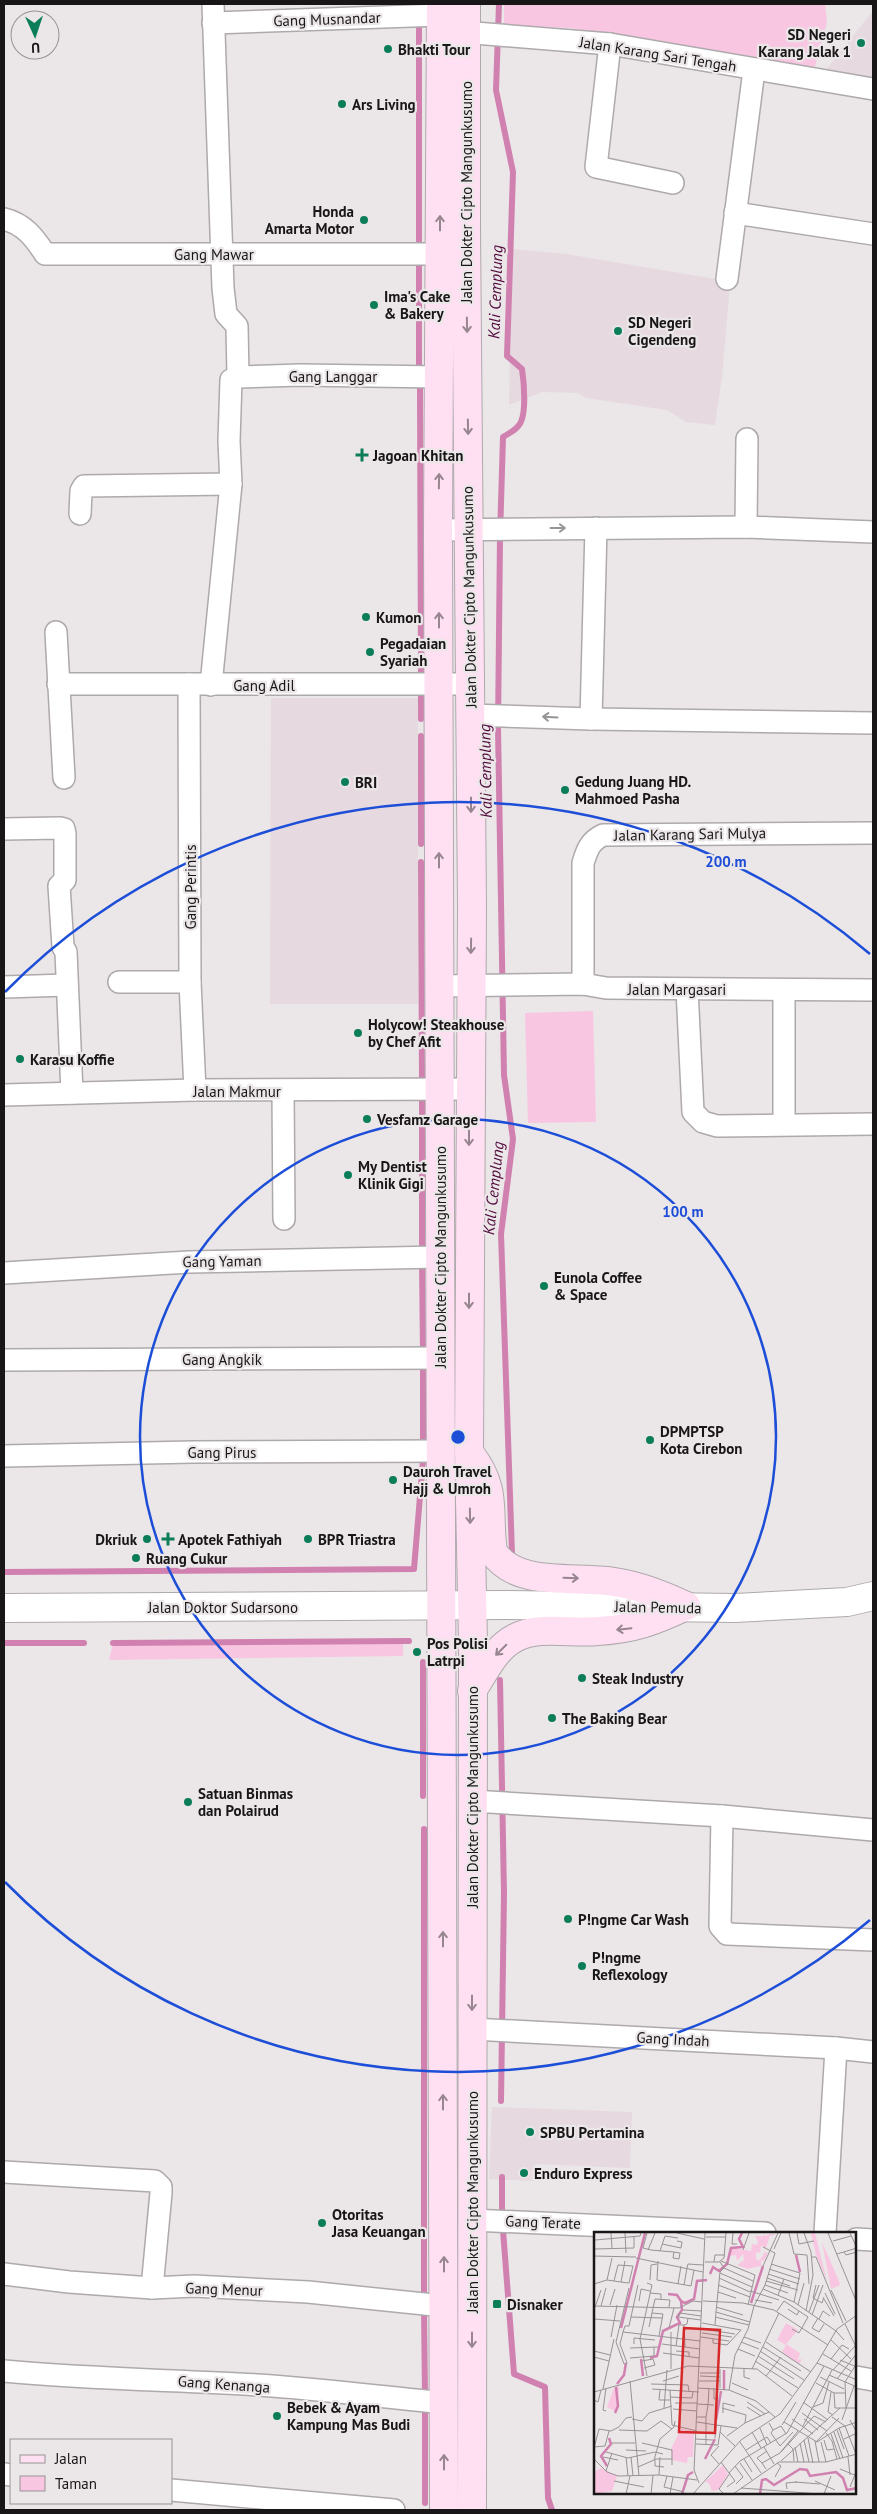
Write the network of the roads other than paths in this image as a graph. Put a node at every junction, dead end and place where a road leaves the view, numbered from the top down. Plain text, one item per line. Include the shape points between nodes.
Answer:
1 (213, 14) edge
2 (465, 22) edge
3 (610, 44) junction
4 (754, 70) junction
5 (873, 89) edge
6 (673, 183) dead end
7 (735, 213) junction
8 (4, 219) edge
9 (873, 234) edge
10 (222, 254) junction
11 (440, 254) junction
12 (727, 279) dead end
13 (440, 377) junction
14 (234, 381) junction
15 (747, 438) dead end
16 (231, 484) junction
17 (80, 514) dead end
18 (746, 526) junction
19 (596, 528) junction
20 (473, 529) junction
21 (438, 530) junction
22 (873, 532) edge
23 (56, 632) dead end
24 (58, 684) junction
25 (189, 684) junction
26 (470, 684) junction
27 (211, 685) junction
28 (439, 686) junction
29 (479, 715) junction
30 (592, 719) junction
31 (873, 723) edge
32 (64, 778) dead end
33 (4, 829) edge
34 (873, 833) edge
35 (119, 982) dead end
36 (190, 982) junction
37 (583, 984) junction
38 (67, 985) junction
39 (440, 986) junction
40 (475, 986) junction
41 (4, 987) edge
42 (687, 989) junction
43 (784, 990) junction
44 (873, 990) edge
45 (470, 1089) junction
46 (195, 1090) junction
47 (440, 1090) junction
48 (283, 1091) junction
49 (72, 1093) junction
50 (4, 1095) edge
51 (784, 1124) junction
52 (873, 1124) edge
53 (284, 1219) dead end
54 (440, 1257) junction
55 (4, 1273) edge
56 (441, 1358) junction
57 (4, 1360) edge
58 (441, 1451) junction
59 (469, 1452) junction
60 (4, 1456) edge
61 (873, 1596) edge
62 (472, 1605) junction
63 (442, 1606) junction
64 (686, 1606) junction
65 (4, 1608) edge
66 (476, 1685) junction
67 (479, 1801) junction
68 (722, 1816) junction
69 (873, 1830) edge
70 (873, 1940) edge
71 (490, 2030) junction
72 (836, 2048) junction
73 (873, 2052) edge
74 (4, 2172) edge
75 (491, 2220) junction
76 (743, 2232) edge
77 (826, 2232) edge
78 (857, 2239) edge
79 (873, 2240) edge
80 (4, 2274) edge
81 (152, 2288) junction
82 (444, 2306) junction
83 (4, 2371) edge
84 (857, 2377) edge
85 (873, 2380) edge
86 (444, 2402) junction
87 (172, 2490) edge
88 (394, 2510) edge
89 (444, 2510) edge
90 (472, 2510) edge

1 - 2 street, Gang Musnandar
1 - 10 street
2 - 3 street, Jalan Karang Sari Tengah
11 -> 2 main road, Jalan Dokter Cipto Mangunkusumo
2 -> 20 main road, Jalan Dokter Cipto Mangunkusumo
3 - 4 street, Jalan Karang Sari Tengah
3 - 6 street via 596,167
4 - 5 street, Jalan Karang Sari Tengah
4 - 7 street
7 - 9 street
7 - 12 street
8 - 10 street, Gang Mawar via 33,236 45,254
10 - 11 street, Gang Mawar
10 - 14 street via 226,314 237,326
11 - 13 main road, Jalan Dokter Cipto Mangunkusumo
13 - 14 street, Gang Langgar via 300,375
21 -> 13 main road, Jalan Dokter Cipto Mangunkusumo
14 - 16 street
15 - 18 street
16 - 17 street via 84,486
16 - 27 street
18 - 19 street
18 - 22 street
20 -> 19 street
19 - 30 street
20 - 21 street
20 - 26 main road, Jalan Dokter Cipto Mangunkusumo
28 -> 21 main road, Jalan Dokter Cipto Mangunkusumo
23 - 24 street
24 - 25 street, Gang Adil
24 - 32 street
25 - 27 street, Gang Adil
25 - 36 street, Gang Perintis
26 - 28 street, Gang Adil
26 - 29 main road, Jalan Dokter Cipto Mangunkusumo
27 - 28 street, Gang Adil
39 -> 28 main road, Jalan Dokter Cipto Mangunkusumo
30 -> 29 street
29 -> 40 main road, Jalan Dokter Cipto Mangunkusumo
30 - 31 street
33 - 38 street via 64,829 66,880 59,886
34 - 37 street, Jalan Karang Sari Mulya via 603,835 595,839 583,863
35 - 36 street
36 - 46 street, Gang Perintis
37 - 40 street, Jalan Margasari
37 - 42 street, Jalan Margasari via 606,988
38 - 41 street
38 - 49 street
39 - 40 street, Jalan Margasari
39 - 47 main road, Jalan Dokter Cipto Mangunkusumo
40 - 45 main road, Jalan Dokter Cipto Mangunkusumo
42 - 43 street, Jalan Margasari
42 - 51 street via 693,1112 698,1118 716,1126
43 - 44 street, Jalan Margasari
43 - 51 street
45 - 47 street, Jalan Makmur
45 -> 59 main road, Jalan Dokter Cipto Mangunkusumo
46 - 48 street, Jalan Makmur
46 - 49 street, Jalan Makmur
47 - 48 street, Jalan Makmur
47 - 54 main road, Jalan Dokter Cipto Mangunkusumo
48 - 53 street
49 - 50 street, Jalan Makmur
51 - 52 street
54 - 55 street, Gang Yaman via 189,1262
54 - 56 main road, Jalan Dokter Cipto Mangunkusumo
56 - 57 street, Gang Angkik
56 - 58 main road, Jalan Dokter Cipto Mangunkusumo
58 - 60 street, Gang Pirus
58 - 63 main road, Jalan Dokter Cipto Mangunkusumo
59 -> 62 main road, Jalan Dokter Cipto Mangunkusumo
59 -> 64 main road via 484,1471 490,1490 495,1555 523,1575 620,1583 660,1594
61 - 64 street, Jalan Pemuda via 847,1602 792,1605
62 - 63 street, Jalan Pemuda
62 - 64 street, Jalan Pemuda
62 - 66 main road, Jalan Dokter Cipto Mangunkusumo
63 - 65 street, Jalan Doktor Sudarsono
82 -> 63 main road, Jalan Dokter Cipto Mangunkusumo
64 -> 66 main road via 632,1628 596,1632 532,1632 514,1638 503,1646
66 - 67 main road, Jalan Dokter Cipto Mangunkusumo
67 - 68 street
67 -> 71 main road, Jalan Dokter Cipto Mangunkusumo
68 - 69 street
68 - 70 street via 722,1930 727,1934
71 - 72 street, Gang Indah
71 - 75 main road, Jalan Dokter Cipto Mangunkusumo
72 - 73 street, Gang Indah
72 - 77 street
74 - 81 street via 156,2181 161,2193
75 - 76 street, Gang Terate
75 -> 90 main road, Jalan Dokter Cipto Mangunkusumo
78 - 79 street
80 - 81 street, Gang Menur
81 - 82 street, Gang Menur via 194,2286 308,2292
82 - 86 main road, Jalan Dokter Cipto Mangunkusumo
83 - 86 street, Gang Kenanga via 259,2386
84 - 85 street
89 -> 86 main road, Jalan Dokter Cipto Mangunkusumo
87 - 88 street

